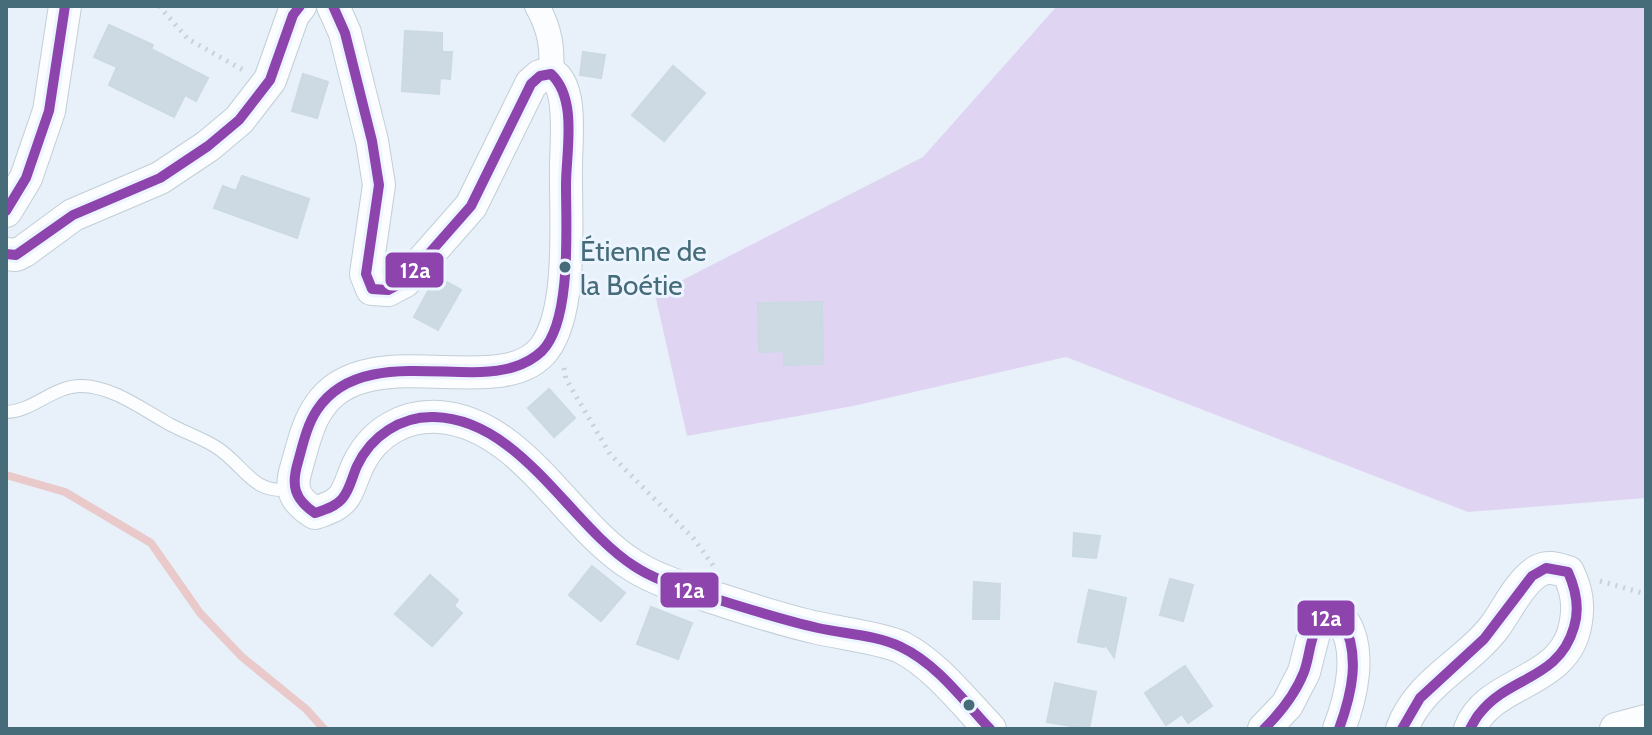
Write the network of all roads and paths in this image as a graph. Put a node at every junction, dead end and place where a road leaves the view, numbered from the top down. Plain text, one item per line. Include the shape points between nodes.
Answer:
1 (65, 6) edge
2 (159, 6) edge
3 (300, 6) edge
4 (333, 6) edge
5 (537, 6) edge
6 (551, 74) junction
7 (270, 80) junction
8 (6, 211) edge
9 (6, 254) edge
10 (557, 323) junction
11 (6, 412) edge
12 (293, 489) junction
13 (1568, 572) junction
14 (1646, 594) edge
15 (743, 607) junction
16 (1646, 721) edge
17 (990, 729) edge
18 (1264, 729) edge
19 (1339, 729) edge
20 (1402, 729) edge
21 (1470, 729) edge
22 (1616, 729) edge

1 - 8 main road via 49,111 26,178
2 - 7 path via 188,39
3 - 7 main road
4 - 6 main road via 345,33 377,170 366,274 372,289 388,290 405,281 471,206 531,84
5 - 6 street via 553,49
6 - 10 main road via 563,86 567,121 564,293
7 - 9 main road via 239,120 160,178 73,215 16,255
10 - 12 main road via 543,350 528,363 498,370 387,372 341,385 319,406
10 - 15 path via 566,379 610,454 694,539
11 - 12 lane via 22,411 55,392 82,386 113,393 217,448 263,488
12 - 15 main road via 300,504 315,513 334,507 374,440 393,425 415,417 469,423 521,456 613,553 675,586
13 - 14 path
13 - 20 main road via 1551,567 1538,571 1480,645 1420,695
13 - 21 main road via 1578,606 1569,646 1544,672 1482,707
15 - 17 main road via 900,647 935,671
16 - 22 main road
18 - 19 main road via 1287,705 1304,672 1316,625 1328,616 1342,620 1352,640 1353,675

